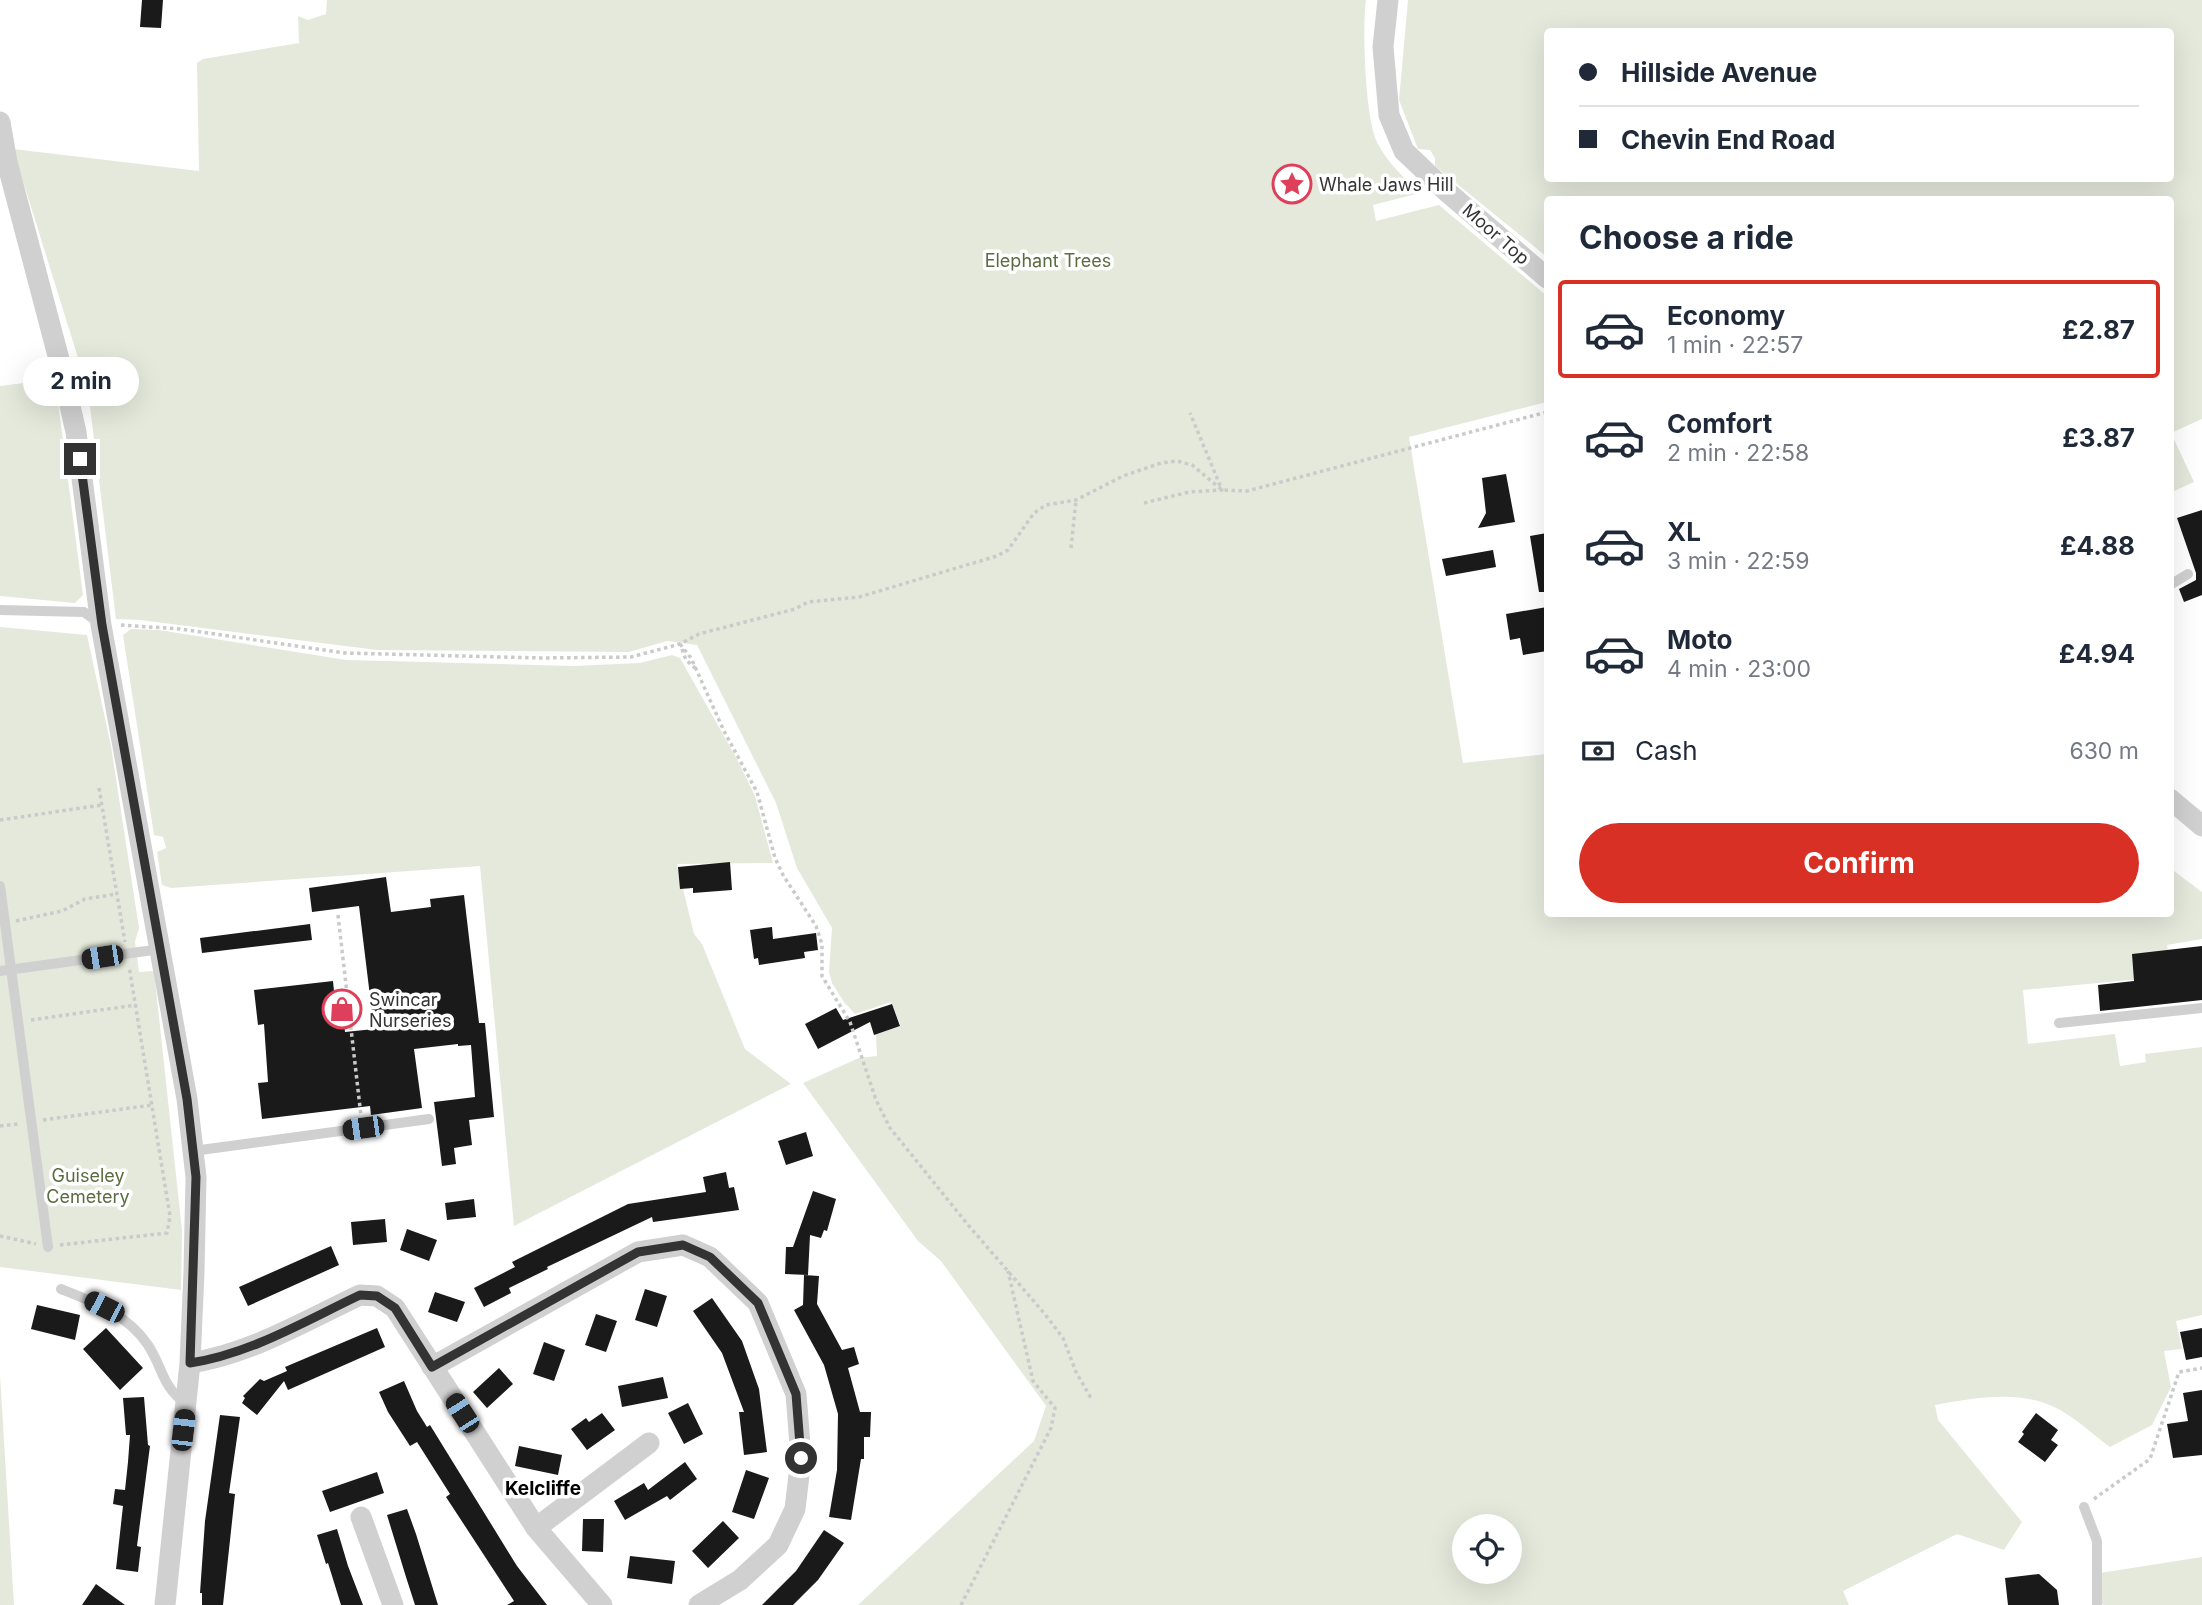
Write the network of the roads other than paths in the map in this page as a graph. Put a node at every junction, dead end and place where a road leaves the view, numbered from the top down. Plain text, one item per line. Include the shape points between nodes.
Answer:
1 (1388, 0) edge
2 (0, 122) edge
3 (1544, 275) edge
4 (2188, 574) dead end
5 (2174, 583) edge
6 (0, 610) edge
7 (102, 625) junction
8 (2174, 802) edge
9 (2202, 826) edge
10 (0, 886) edge
11 (161, 948) junction
12 (5, 971) edge
13 (2202, 1008) edge
14 (2059, 1023) dead end
15 (429, 1119) dead end
16 (193, 1151) junction
17 (48, 1247) road end
18 (61, 1289) dead end
19 (190, 1363) junction
20 (432, 1367) junction
21 (186, 1404) junction
22 (649, 1443) dead end
23 (2084, 1507) road end
24 (361, 1517) dead end
25 (536, 1528) junction
26 (165, 1605) edge
27 (393, 1605) edge
28 (602, 1605) edge
29 (699, 1605) edge
30 (2097, 1605) edge

1 - 3 street, Moor Top via 1382,47 1389,116 1404,151
2 - 7 street via 76,432
4 - 5 lane
6 - 7 lane via 83,612
7 - 11 street
8 - 9 street
10 - 12 lane
11 - 12 lane
11 - 16 street
12 - 17 lane via 18,1021
13 - 14 lane
15 - 16 lane
16 - 19 street
18 - 21 lane via 119,1315 147,1344 170,1393
19 - 20 street via 244,1350 360,1295 377,1296 395,1308
19 - 21 street
20 - 25 street
20 - 29 street via 638,1252 683,1245 710,1257 758,1303 796,1394 801,1458 795,1509 778,1545 740,1580
21 - 26 street
22 - 25 street
23 - 30 lane via 2097,1541
24 - 27 street
25 - 28 street

